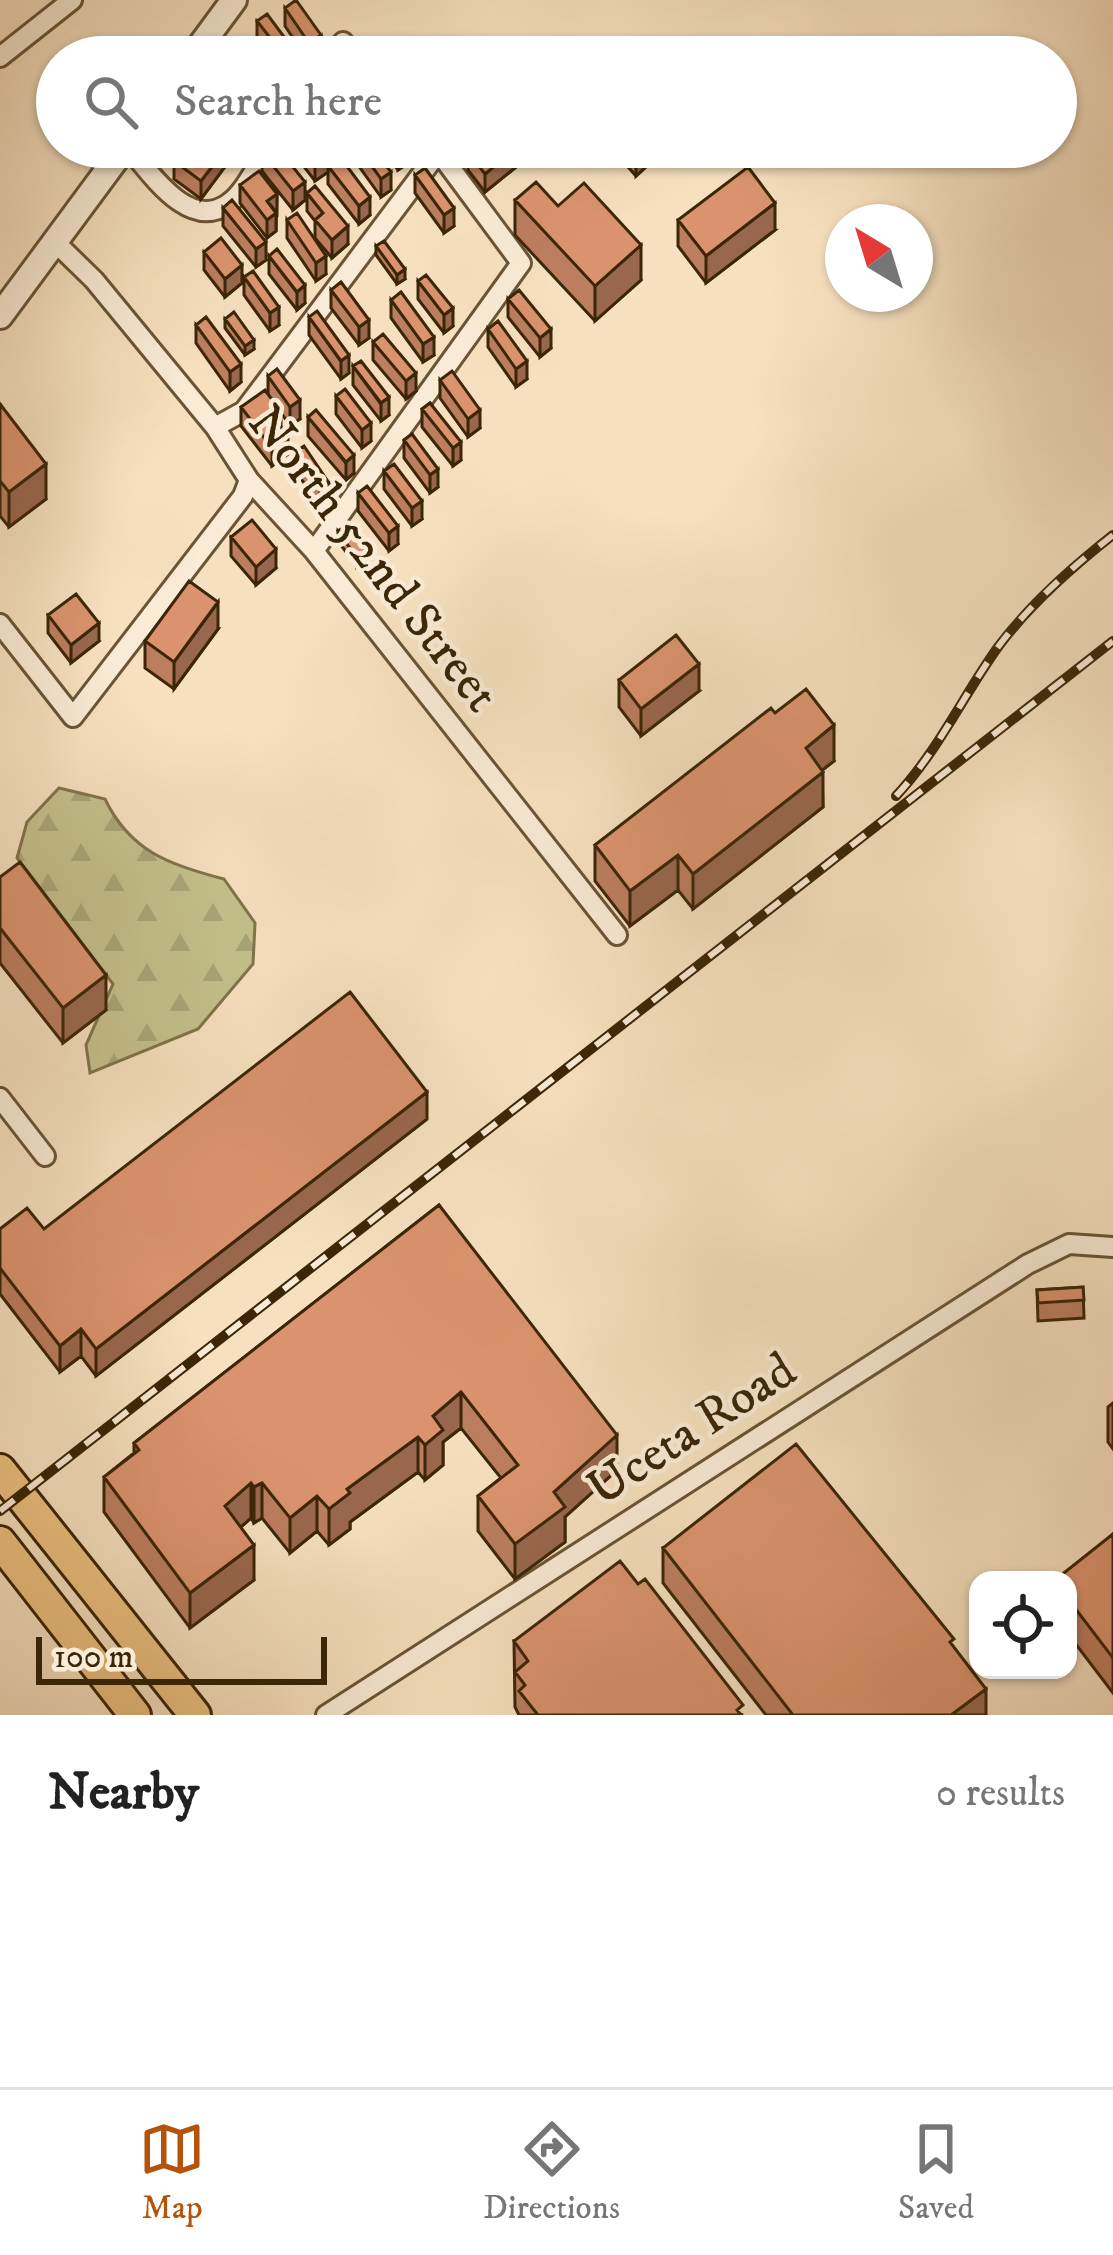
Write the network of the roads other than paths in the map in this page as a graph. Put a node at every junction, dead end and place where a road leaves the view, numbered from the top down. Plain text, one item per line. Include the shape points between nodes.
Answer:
1 (72, 0) edge
2 (234, 0) edge
3 (207, 36) edge
4 (0, 56) edge
5 (111, 168) edge
6 (146, 168) edge
7 (254, 168) edge
8 (423, 168) edge
9 (451, 168) edge
10 (55, 242) junction
11 (0, 316) edge
12 (214, 427) junction
13 (249, 480) junction
14 (314, 551) junction
15 (0, 624) edge
16 (617, 935) dead end
17 (0, 1098) edge
18 (45, 1156) dead end
19 (1113, 1247) edge
20 (0, 1471) edge
21 (0, 1542) edge
22 (136, 1715) edge
23 (195, 1715) edge
24 (326, 1715) edge

1 - 4 street
2 - 3 street
5 - 10 street
6 - 7 street via 174,198 212,210 230,203
8 - 12 street via 244,411
9 - 14 street via 521,262
10 - 11 street
10 - 12 street, North 52nd Street
12 - 13 street, North 52nd Street
13 - 14 street, North 52nd Street
13 - 15 street via 73,717
14 - 16 street, North 52nd Street
17 - 18 street
19 - 24 street, Uceta Road via 1070,1244 1028,1264
20 - 23 main road
21 - 22 main road

